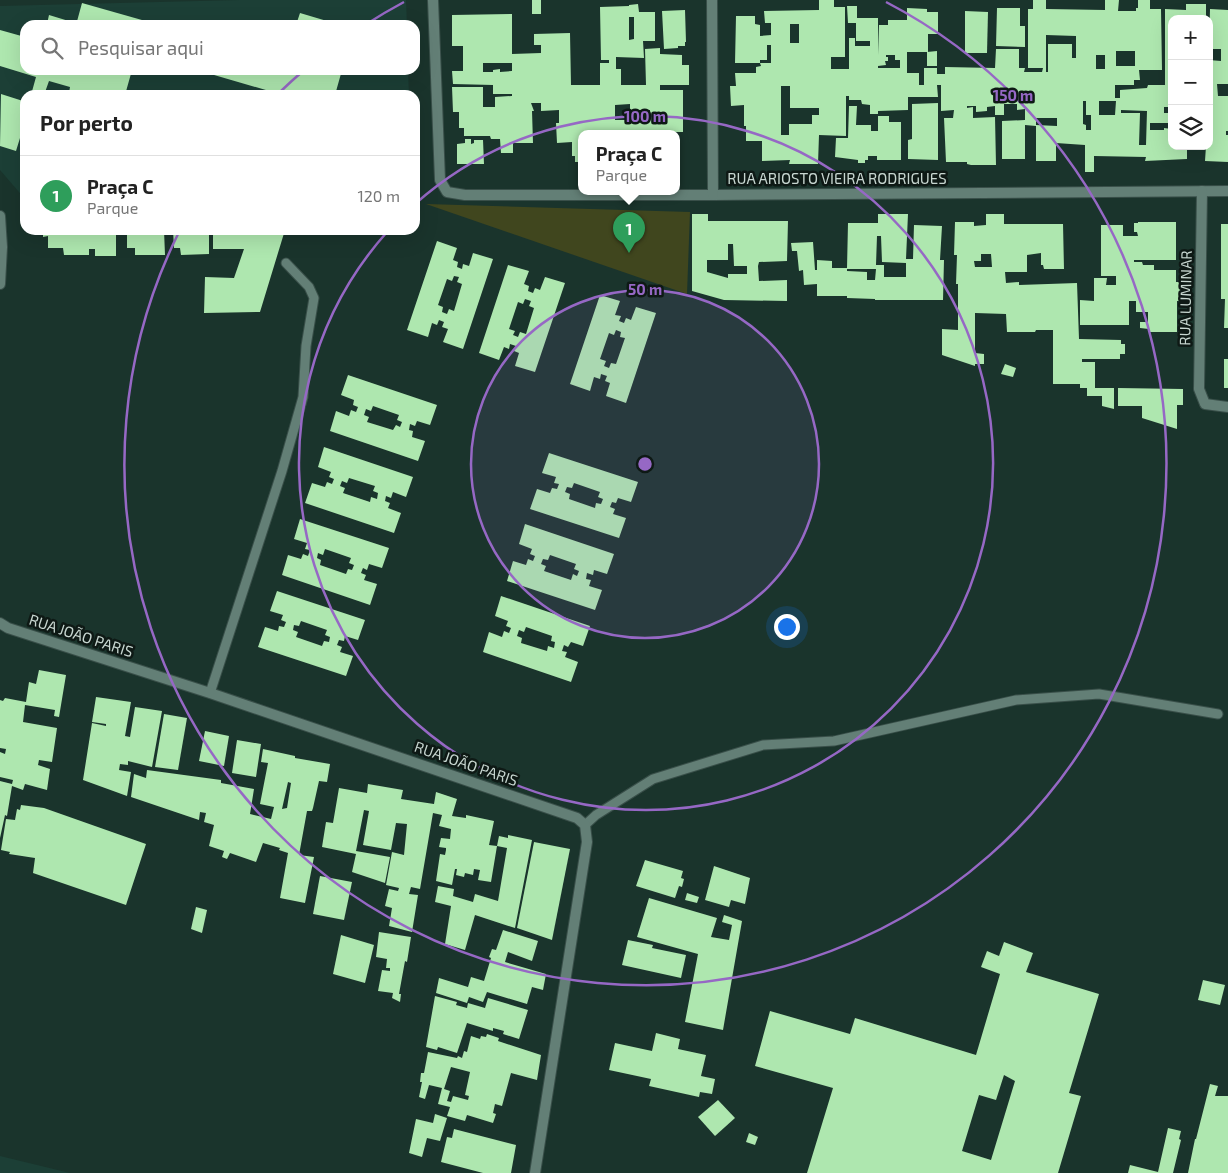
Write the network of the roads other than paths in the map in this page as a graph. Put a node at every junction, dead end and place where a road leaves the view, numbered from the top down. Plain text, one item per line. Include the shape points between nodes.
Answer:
1 (433, 0) edge
2 (712, 0) edge
3 (1202, 191) junction
4 (1228, 191) edge
5 (713, 195) junction
6 (0, 216) edge
7 (286, 263) dead end
8 (0, 284) edge
9 (1228, 407) edge
10 (0, 623) edge
11 (210, 693) junction
12 (1218, 714) dead end
13 (585, 825) junction
14 (534, 1173) edge

1 - 5 street, RUA ARIOSTO VIEIRA RODRIGUES via 440,180 447,192 465,195
2 - 5 street
3 - 4 street, RUA ARIOSTO VIEIRA RODRIGUES
3 - 5 street, RUA ARIOSTO VIEIRA RODRIGUES
3 - 9 street, RUA LUMINAR via 1199,389 1205,404
6 - 8 street
7 - 11 lane via 314,298 306,346 303,397
10 - 11 street, RUA JOÃO PARIS
11 - 13 street, RUA JOÃO PARIS via 577,818
12 - 13 lane via 1099,694 1016,700 834,741 762,746 653,779
13 - 14 street via 587,842

